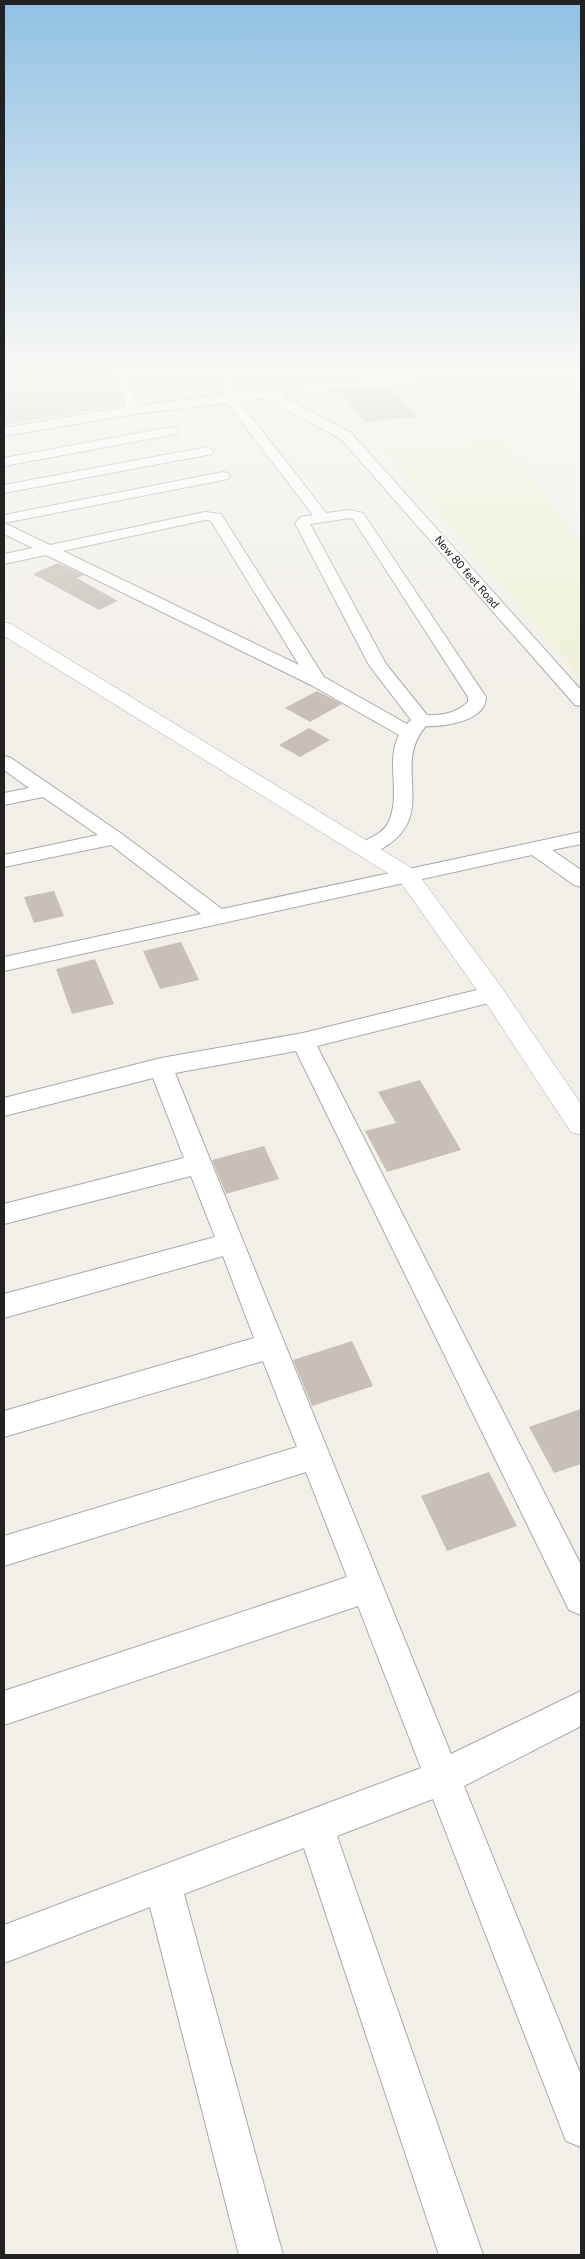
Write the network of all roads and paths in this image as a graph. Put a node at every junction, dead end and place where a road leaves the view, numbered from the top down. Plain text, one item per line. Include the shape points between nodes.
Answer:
1 (84, 473) edge
2 (290, 473) edge
3 (380, 473) edge
4 (222, 476) dead end
5 (4, 488) edge
6 (322, 517) junction
7 (4, 519) edge
8 (4, 528) edge
9 (49, 548) junction
10 (4, 559) edge
11 (4, 628) edge
12 (317, 681) junction
13 (575, 685) edge
14 (581, 701) edge
15 (415, 727) junction
16 (4, 762) edge
17 (45, 791) junction
18 (4, 799) edge
19 (115, 838) junction
20 (581, 838) edge
21 (535, 848) junction
22 (365, 850) junction
23 (4, 860) edge
24 (407, 875) junction
25 (581, 880) edge
26 (217, 916) junction
27 (4, 964) edge
28 (493, 994) junction
29 (303, 1041) junction
30 (161, 1067) junction
31 (4, 1107) edge
32 (581, 1125) edge
33 (199, 1164) junction
34 (4, 1214) edge
35 (230, 1244) junction
36 (4, 1306) edge
37 (271, 1346) junction
38 (4, 1424) edge
39 (314, 1456) junction
40 (4, 1551) edge
41 (366, 1587) junction
42 (581, 1599) edge
43 (4, 1708) edge
44 (581, 1708) edge
45 (444, 1777) junction
46 (315, 1826) junction
47 (163, 1884) junction
48 (4, 1944) edge
49 (581, 2126) edge
50 (261, 2255) edge
51 (461, 2255) edge

1 - 5 street
2 - 6 street
3 - 13 street, New 80 feet Road
4 - 7 street
6 - 15 street via 302,523
6 - 15 street via 358,516 477,697 478,704 459,716
8 - 9 street
9 - 10 street
9 - 12 street
9 - 12 street via 204,516 216,517
11 - 22 street
12 - 15 street
13 - 14 street, New 80 feet Road
15 - 22 street via 403,743 403,800 398,823 388,836
16 - 17 street
17 - 18 street
17 - 19 street
19 - 23 street
19 - 26 street
20 - 21 street
21 - 24 street
21 - 25 street
22 - 24 street
24 - 26 street
24 - 28 street
26 - 27 street
28 - 29 street
28 - 32 street
29 - 30 street
29 - 42 street
30 - 31 street
30 - 33 street
33 - 34 street
33 - 35 street
35 - 36 street
35 - 37 street
37 - 38 street
37 - 39 street
39 - 40 street
39 - 41 street
41 - 43 street
41 - 45 street
44 - 45 street
45 - 46 street
45 - 49 street
46 - 47 street
46 - 51 street
47 - 48 street
47 - 50 street

